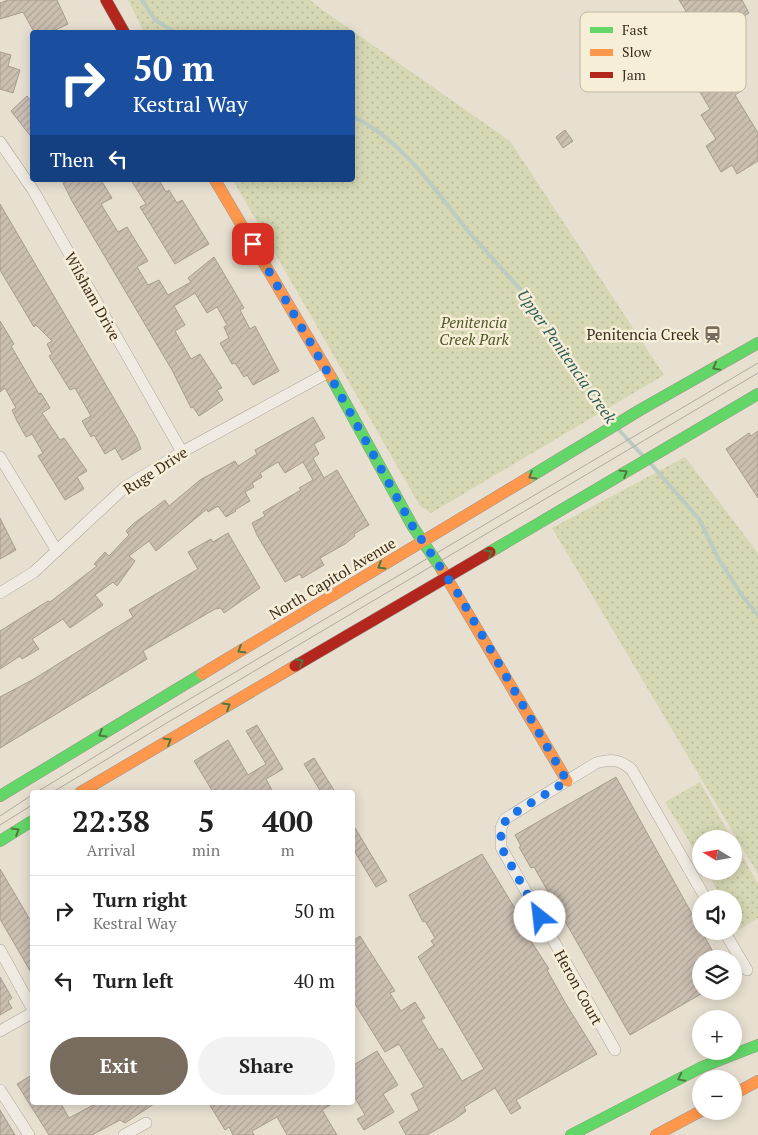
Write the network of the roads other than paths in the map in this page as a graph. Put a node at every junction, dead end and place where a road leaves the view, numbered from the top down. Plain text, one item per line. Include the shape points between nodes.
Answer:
1 (106, 0) edge
2 (123, 30) edge
3 (0, 142) edge
4 (216, 182) edge
5 (758, 344) edge
6 (327, 373) junction
7 (758, 394) edge
8 (182, 452) junction
9 (0, 457) edge
10 (423, 541) junction
11 (57, 551) junction
12 (446, 577) junction
13 (0, 593) edge
14 (567, 781) junction
15 (84, 790) edge
16 (0, 796) edge
17 (30, 822) edge
18 (0, 841) edge
19 (701, 890) edge
20 (729, 940) edge
21 (0, 950) edge
22 (747, 970) dead end
23 (30, 1004) edge
24 (30, 1015) edge
25 (0, 1031) edge
26 (758, 1045) edge
27 (614, 1050) dead end
28 (758, 1081) edge
29 (0, 1090) edge
30 (742, 1090) edge
31 (692, 1116) edge
32 (146, 1122) dead end
33 (29, 1135) edge
34 (124, 1135) edge
35 (571, 1135) edge
36 (656, 1135) edge

1 - 2 main road
3 - 8 street, Wilsham Drive via 33,190
4 - 6 main road
5 -> 10 main road, North Capitol Avenue via 640,410
6 - 8 street, Ruge Drive
6 - 10 main road
12 -> 7 main road
8 - 11 street, Ruge Drive via 125,488
9 - 11 street
10 - 12 main road
10 -> 16 main road, North Capitol Avenue
11 - 13 street, Ruge Drive via 34,572
12 - 14 main road
15 -> 12 main road
14 - 19 street via 596,763 608,760 617,760 632,770
14 - 27 street, Heron Court via 508,817 501,828 501,847
18 -> 17 main road
20 - 22 street
21 - 23 street
24 - 25 street
26 -> 35 main road via 702,1067
28 - 30 main road
29 - 33 street
31 - 36 main road
32 - 34 street

